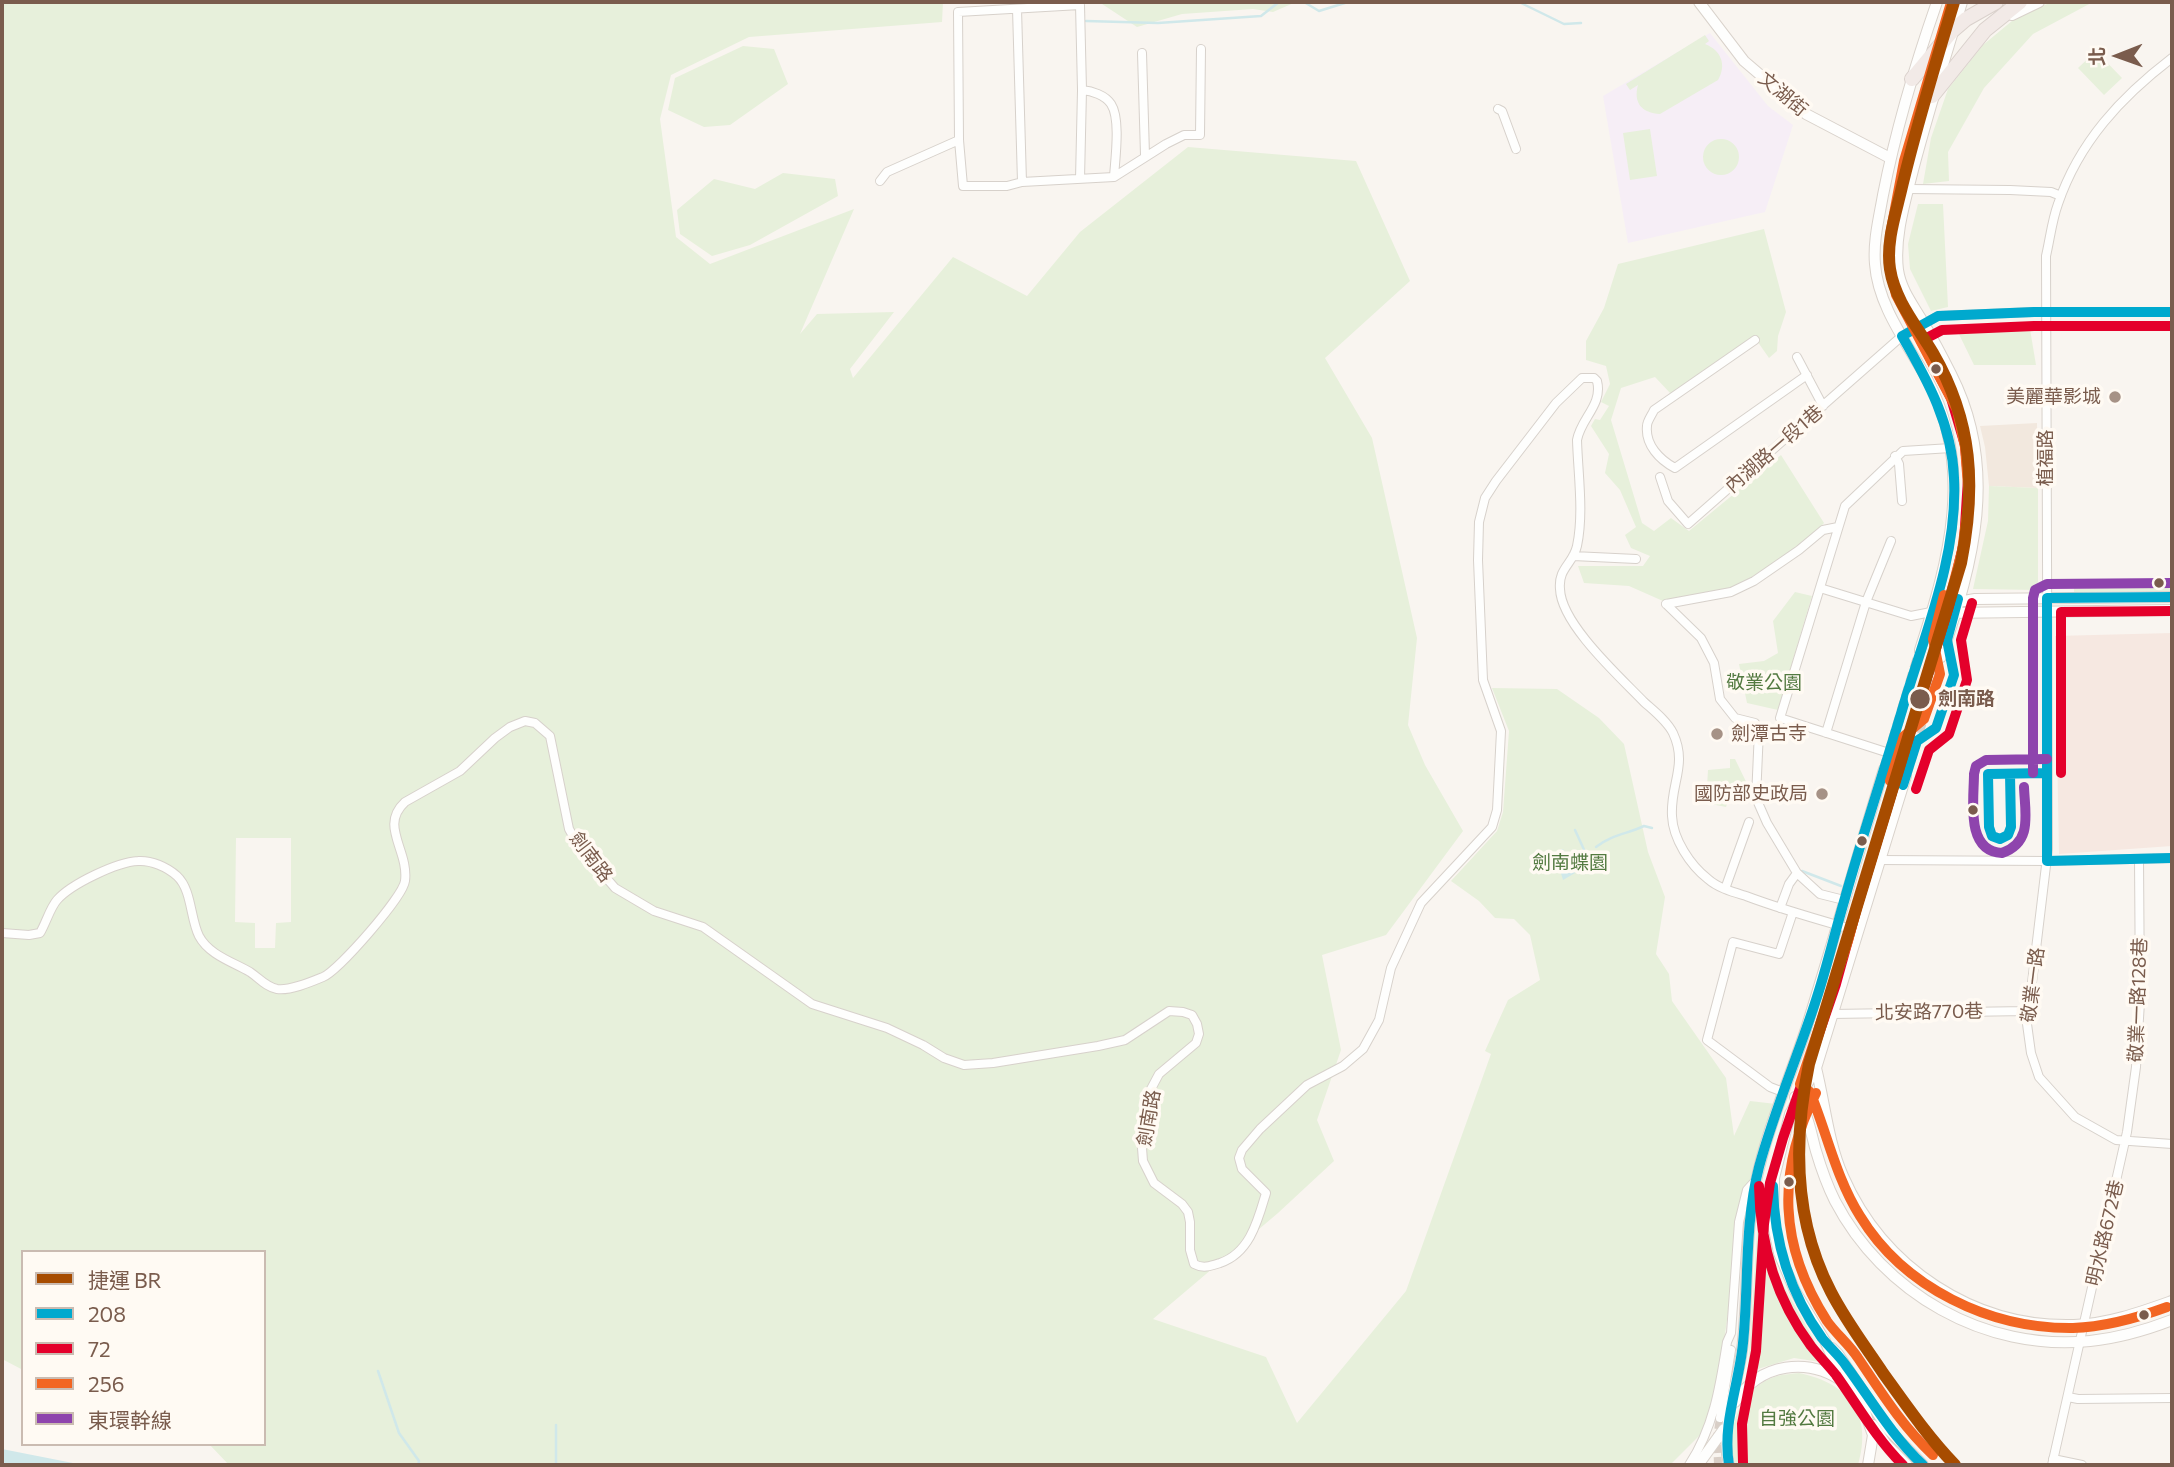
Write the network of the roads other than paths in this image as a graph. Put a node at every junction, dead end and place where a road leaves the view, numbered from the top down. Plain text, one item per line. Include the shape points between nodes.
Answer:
1 (1699, 2) edge
2 (1937, 2) edge
3 (1962, 2) edge
4 (1982, 2) edge
5 (1996, 2) edge
6 (2020, 2) edge
7 (2039, 2) edge
8 (1017, 9) junction
9 (1966, 19) junction
10 (1985, 30) junction
11 (1952, 31) junction
12 (1201, 49) dead end
13 (1142, 53) dead end
14 (2172, 58) edge
15 (1912, 79) junction
16 (1082, 90) junction
17 (1932, 96) junction
18 (1498, 109) dead end
19 (960, 140) junction
20 (1516, 149) dead end
21 (1145, 155) junction
22 (1891, 158) junction
23 (1114, 177) junction
24 (1080, 180) junction
25 (880, 181) dead end
26 (1022, 182) junction
27 (1908, 189) junction
28 (2061, 196) junction
29 (2045, 312) junction
30 (2172, 312) edge
31 (1923, 323) junction
32 (1902, 336) junction
33 (1755, 340) dead end
34 (1797, 358) dead end
35 (1807, 375) junction
36 (1823, 406) junction
37 (1951, 448) junction
38 (1895, 456) junction
39 (1660, 477) dead end
40 (1902, 501) dead end
41 (1838, 527) junction
42 (1891, 541) dead end
43 (1573, 556) junction
44 (1636, 559) dead end
45 (1820, 589) junction
46 (2172, 597) edge
47 (2047, 598) junction
48 (1866, 602) junction
49 (1958, 602) junction
50 (2172, 610) edge
51 (1931, 611) junction
52 (2047, 612) junction
53 (1955, 614) junction
54 (1920, 650) tunnel mouth
55 (1941, 657) tunnel mouth
56 (1826, 733) junction
57 (1889, 752) dead end
58 (1884, 769) tunnel mouth
59 (1906, 776) tunnel mouth
60 (1749, 822) dead end
61 (2172, 858) edge
62 (2139, 859) junction
63 (1879, 860) junction
64 (2048, 861) junction
65 (1797, 873) junction
66 (1725, 889) junction
67 (1844, 900) junction
68 (1780, 908) junction
69 (1793, 912) junction
70 (1838, 925) junction
71 (1858, 931) junction
72 (2, 933) edge
73 (2027, 1011) junction
74 (1832, 1014) junction
75 (1816, 1068) junction
76 (1783, 1092) junction
77 (1798, 1098) junction
78 (2125, 1142) junction
79 (2172, 1144) edge
80 (1756, 1180) junction
81 (2172, 1301) edge
82 (2172, 1320) edge
83 (2084, 1324) junction
84 (1731, 1333) junction
85 (1825, 1341) junction
86 (2080, 1342) junction
87 (1849, 1386) junction
88 (2068, 1397) junction
89 (2172, 1398) edge
90 (1732, 1408) junction
91 (1868, 1419) junction
92 (1723, 1422) junction
93 (2052, 1462) edge
94 (1689, 1465) edge
95 (1698, 1465) edge
96 (1729, 1465) edge
97 (1868, 1465) edge
98 (1907, 1465) edge
99 (1923, 1465) edge
100 (2082, 1465) edge

1 - 22 main road, 文湖街 via 1744,61 1806,114
2 - 15 main road
3 - 11 main road
4 - 9 main road
5 - 9 highway
6 - 10 highway
7 - 10 main road
8 - 16 street via 1080,5
8 - 19 street via 958,12
8 - 26 street
9 - 11 highway
10 - 17 highway
11 - 15 highway
11 - 17 main road
12 - 21 street via 1200,135 1184,135
13 - 21 street
14 - 28 street, 植福路 via 2108,116 2082,150
15 - 22 main road
16 - 23 street via 1110,102 1114,110
16 - 24 street
17 - 27 main road
18 - 20 street
19 - 25 street via 887,172
19 - 26 street via 963,186
21 - 23 street
22 - 32 main road via 1876,233 1875,264 1883,300
23 - 24 street
24 - 26 street
27 - 28 street via 2010,190
27 - 31 main road via 1897,247 1898,271 1905,294
28 - 29 street, 植福路 via 2046,256
29 - 30 street, 內湖路一段1巷
29 - 31 street, 內湖路一段1巷 via 1938,316
29 - 47 street, 植福路
31 - 32 street, 內湖路一段1巷
31 - 49 main road via 1960,392 1977,456 1978,519
32 - 36 street, 內湖路一段1巷
32 - 37 main road via 1944,414
33 - 35 street via 1654,410 1646,426 1650,446 1664,462 1675,468
34 - 35 street
35 - 36 street
36 - 39 street, 內湖路一段1巷 via 1688,524 1668,502
37 - 38 street via 1903,451
37 - 51 main road via 1955,497
38 - 40 street
38 - 41 street via 1845,506
41 - 45 street
41 - 65 street via 1824,530 1731,592 1666,604 1700,638 1714,663 1720,699 1735,718 1755,723 1759,730 1756,798
42 - 48 street
43 - 44 street
43 - 66 street, 劍南路 via 1561,572 1559,590 1565,611 1603,661 1672,730 1681,752 1672,819 1696,869
43 - 72 street, 劍南路 via 1579,514 1577,440 1598,400 1594,378 1582,378 1556,403 1496,481 1485,498 1479,522 1483,680 1501,731 1492,827 1421,903 1391,968 1380,1020 1363,1049 1307,1085 1242,1150 1242,1169 1266,1193 1250,1239 1231,1260 1208,1267 1194,1264 1188,1212 1154,1183 1142,1148 1158,1074 1196,1043 1199,1034 1192,1015 1169,1012 1117,1042 964,1065 887,1028 812,1003 704,927 654,911 615,888 569,829 550,736 535,723 525,721 510,727 460,771 399,807 393,825 406,869 402,893 324,976 280,989 219,956 198,935 179,878 162,866 139,861 78,883 56,900 40,933
45 - 48 street
45 - 56 street via 1780,718
46 - 47 main road
47 - 49 main road
47 - 52 street, 植福路
48 - 51 street via 1911,616
48 - 56 street
49 - 51 main road
49 - 53 main road
50 - 52 main road
51 - 53 main road
51 - 54 main road
52 - 53 main road
52 - 64 street, 植福路
53 - 55 main road
56 - 57 street
58 - 67 main road
59 - 63 main road
60 - 66 street
61 - 62 street
62 - 64 street
62 - 78 street, 敬業一路128巷 via 2140,1002
63 - 64 street
63 - 71 main road
64 - 73 street, 敬業一路
65 - 67 street via 1820,894
65 - 68 street
66 - 68 street, 劍南路
67 - 70 main road
68 - 69 street, 劍南路
69 - 70 street, 劍南路
69 - 76 street via 1779,954 1733,942 1707,1040
70 - 71 street, 劍南路
70 - 76 main road
71 - 74 main road
73 - 74 street, 北安路770巷
73 - 78 street, 敬業一路 via 2031,1053 2039,1077 2076,1117
74 - 75 main road
75 - 77 main road
75 - 83 main road via 1842,1175 1887,1247 1924,1279 1992,1314
76 - 77 main road
76 - 80 main road
77 - 85 main road via 1788,1118 1774,1178 1773,1225 1794,1292
77 - 86 main road via 1835,1200 1850,1227 1887,1272 1927,1302 1977,1326 2009,1337
78 - 79 street, 敬業一路
78 - 83 street, 明水路672巷
80 - 84 street via 1748,1190 1740,1222
80 - 90 main road via 1742,1351
81 - 83 main road via 2133,1315
82 - 86 main road via 2133,1333
83 - 86 street, 明水路672巷
84 - 92 street
84 - 94 street via 1711,1423
85 - 87 main road
85 - 99 main road via 1839,1354 1888,1429
86 - 88 street, 明水路672巷
87 - 90 main road via 1819,1369 1785,1367 1754,1381
87 - 91 main road
88 - 89 street
88 - 93 street, 明水路672巷
90 - 92 main road
91 - 97 main road via 1872,1435
91 - 98 main road
92 - 95 main road
92 - 96 main road
93 - 100 street

